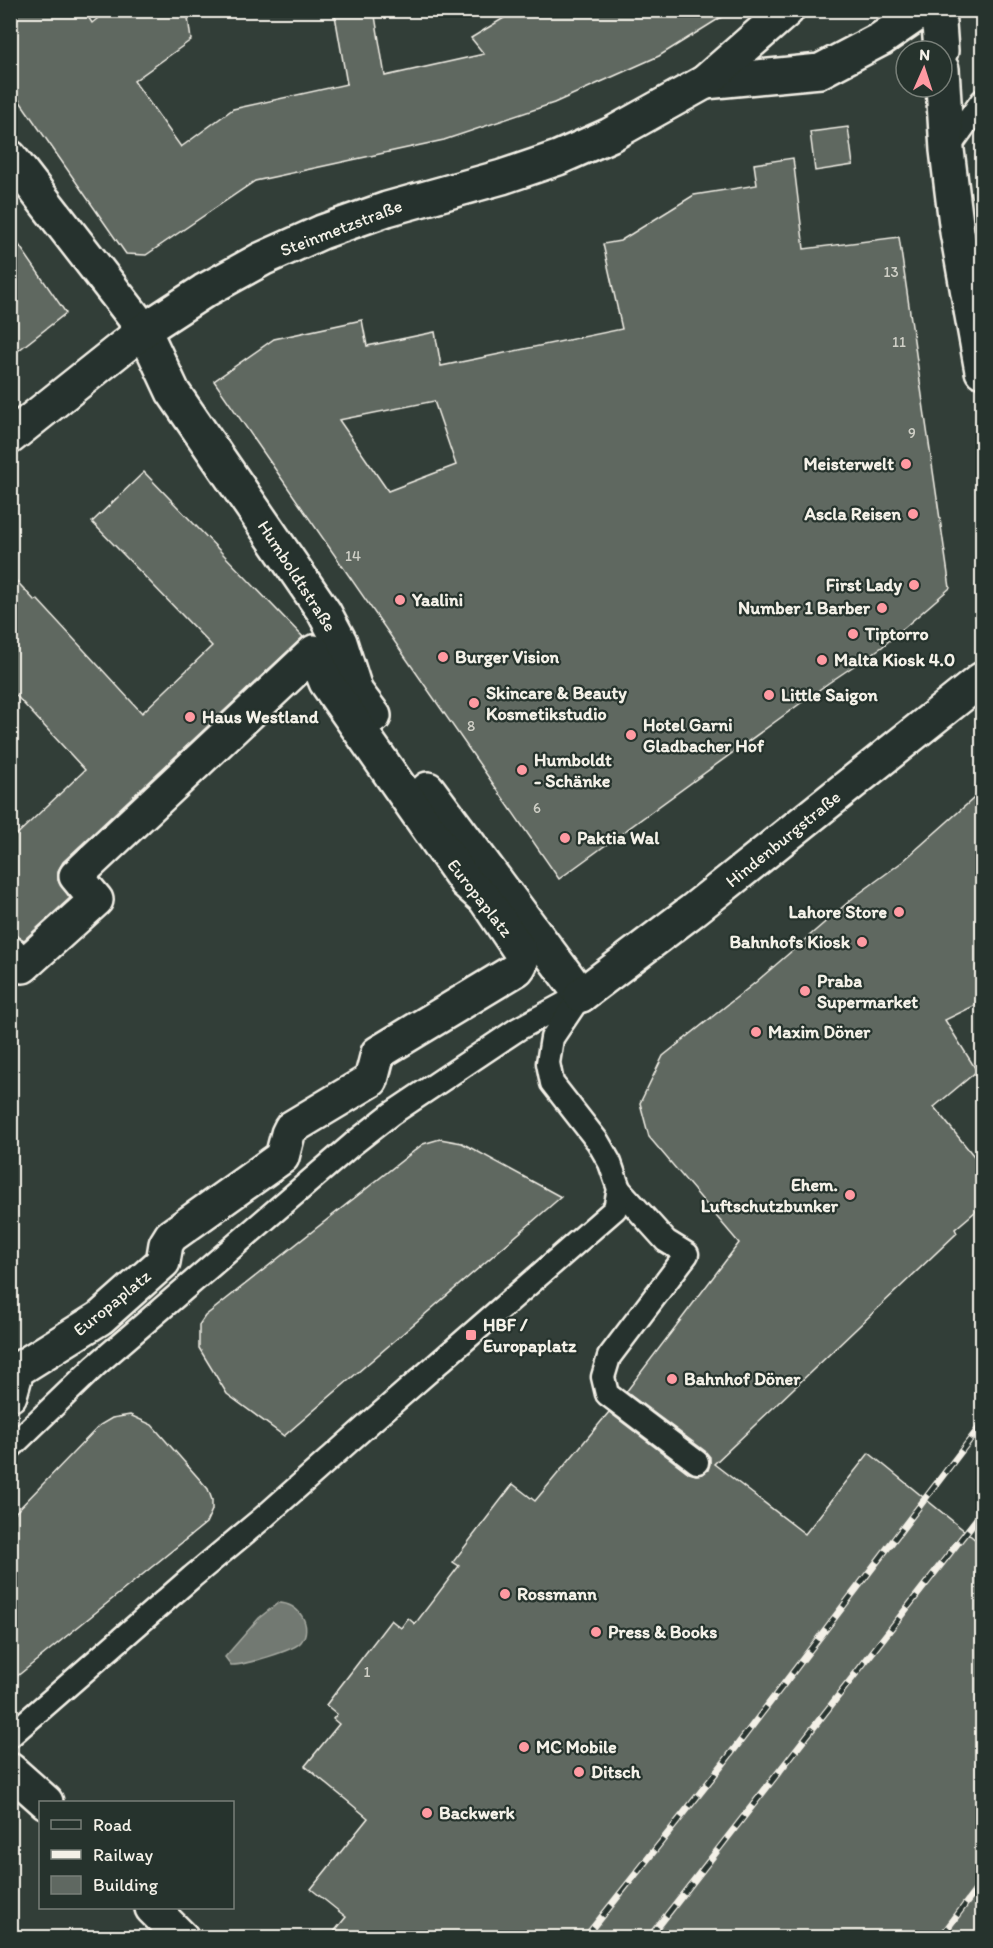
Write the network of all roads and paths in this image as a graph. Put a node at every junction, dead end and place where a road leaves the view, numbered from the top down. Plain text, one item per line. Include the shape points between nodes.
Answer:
1 (787, 10) edge
2 (922, 10) edge
3 (938, 10) edge
4 (940, 39) edge
5 (705, 82) junction
6 (944, 99) edge
7 (982, 100) edge
8 (947, 150) junction
9 (10, 157) edge
10 (144, 330) junction
11 (982, 371) edge
12 (10, 437) edge
13 (982, 679) edge
14 (10, 953) edge
15 (581, 994) junction
16 (619, 1189) junction
17 (10, 1395) edge
18 (10, 1448) edge
19 (697, 1462) dead end
20 (10, 1736) edge
21 (10, 1770) edge
22 (44, 1801) edge
23 (153, 1909) edge
24 (182, 1938) edge

1 - 5 street, Steinmetzstraße
2 - 5 street, Steinmetzstraße via 881,39 820,70
3 - 4 street
5 - 10 street, Steinmetzstraße via 610,135 558,158 322,232 262,259
6 - 8 street
7 - 8 lane
8 - 11 street
9 - 10 street, Humboldtstraße
10 - 12 street, Steinmetzstraße
10 - 15 street, Humboldtstraße via 173,393 324,612 340,642 356,692
13 - 15 street, Hindenburgstraße via 692,911
14 - 17 street, Europaplatz via 23,966 96,900 76,876 314,652 326,682 466,882 485,899 522,956 517,969 378,1053 371,1080 291,1128 282,1157 171,1236 163,1262 100,1318 17,1370
15 - 16 lane via 552,1038 548,1063 552,1083 598,1142
15 - 18 lane, Europaplatz via 518,1029 354,1143 95,1366
16 - 19 lane via 666,1241 687,1254 609,1357 603,1377 607,1394
16 - 20 lane via 615,1209
21 - 22 street
23 - 24 street

